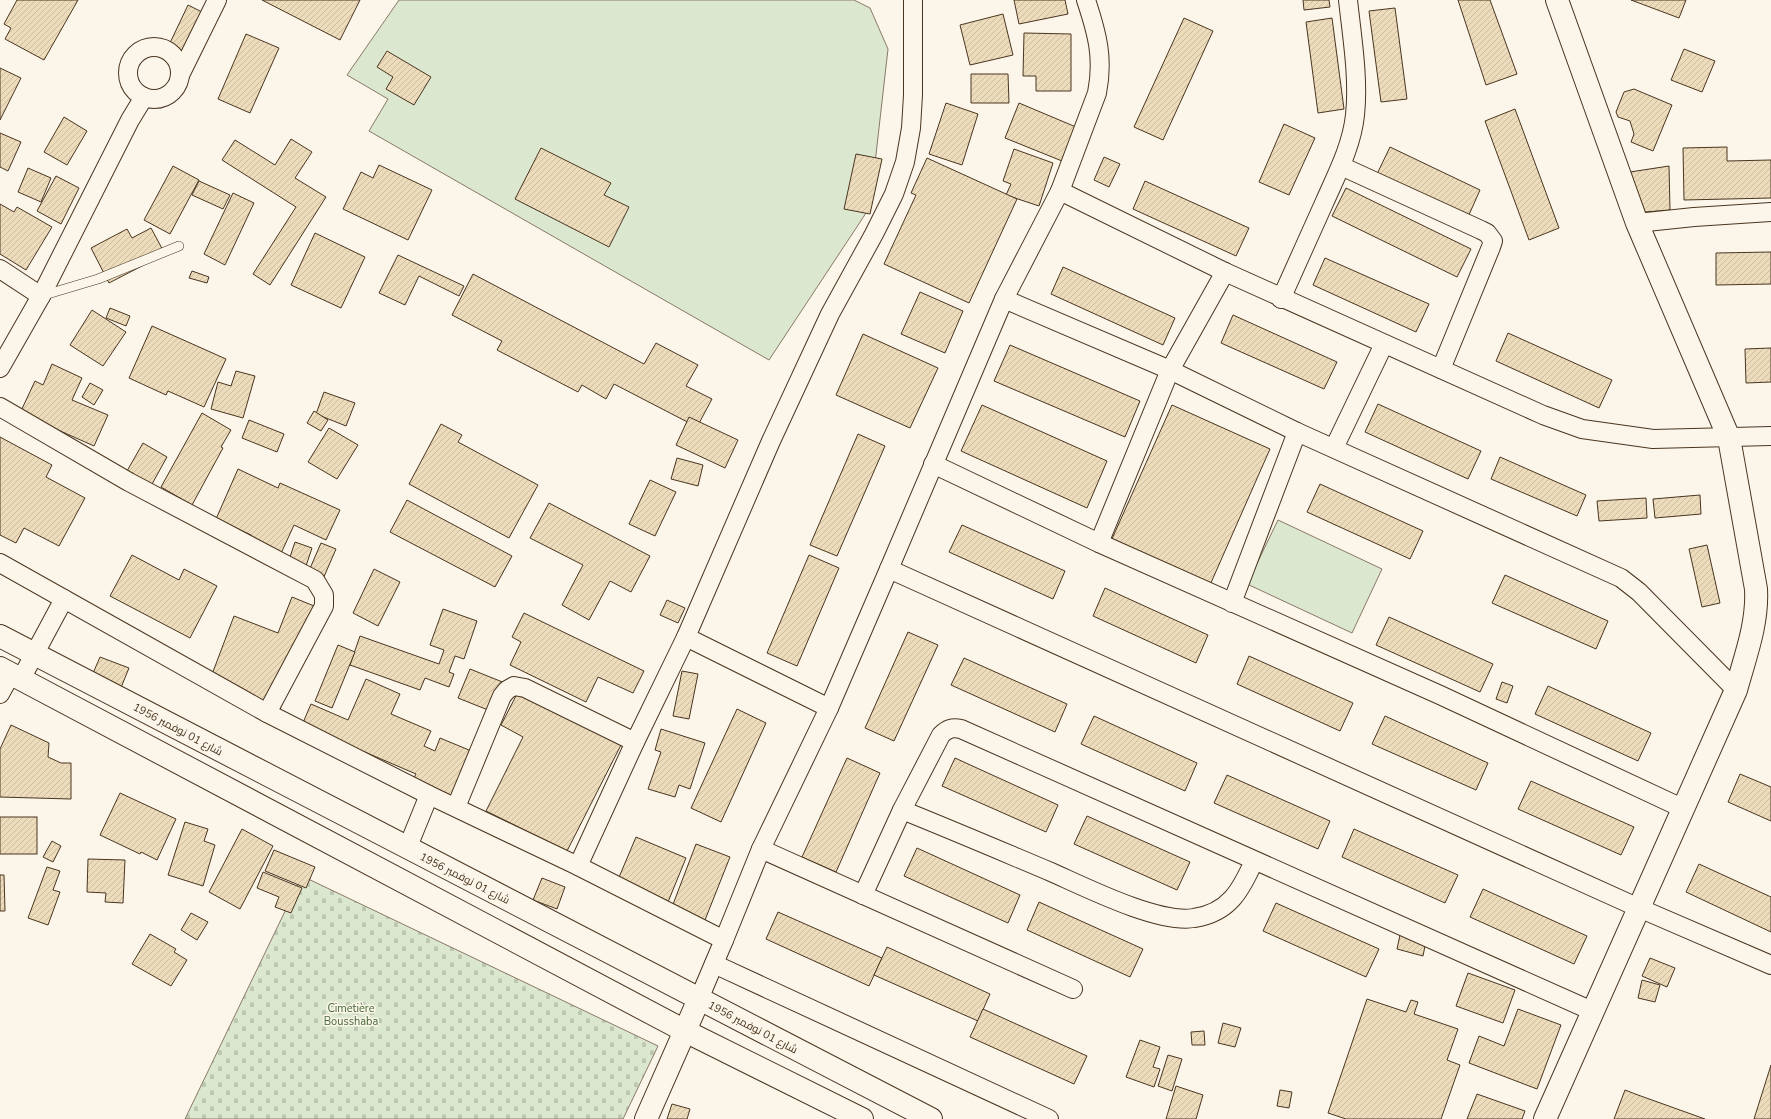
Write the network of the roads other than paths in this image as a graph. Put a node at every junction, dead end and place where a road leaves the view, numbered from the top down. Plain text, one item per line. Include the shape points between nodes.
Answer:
1 (217, 0) edge
2 (913, 0) edge
3 (1086, 0) edge
4 (1348, 0) edge
5 (1557, 0) edge
6 (180, 75) junction
7 (144, 97) junction
8 (1341, 166) junction
9 (1060, 190) junction
10 (1771, 212) edge
11 (1637, 223) junction
12 (178, 246) dead end
13 (0, 269) edge
14 (1225, 272) junction
15 (41, 296) junction
16 (1004, 299) junction
17 (1282, 299) junction
18 (1384, 344) junction
19 (0, 368) edge
20 (1441, 369) junction
21 (1170, 370) junction
22 (0, 407) edge
23 (1298, 432) junction
24 (1771, 436) edge
25 (1729, 438) junction
26 (1334, 448) junction
27 (933, 464) junction
28 (1099, 543) junction
29 (0, 563) edge
30 (890, 569) junction
31 (64, 599) junction
32 (1232, 603) junction
33 (0, 636) edge
34 (686, 637) junction
35 (34, 655) junction
36 (11, 673) edge
37 (1736, 690) junction
38 (0, 694) edge
39 (829, 708) junction
40 (267, 713) junction
41 (635, 742) junction
42 (429, 795) junction
43 (456, 807) junction
44 (1682, 808) junction
45 (902, 810) junction
46 (407, 849) junction
47 (760, 849) junction
48 (1254, 861) junction
49 (578, 866) junction
50 (863, 895) junction
51 (1639, 908) junction
52 (724, 940) junction
53 (714, 964) junction
54 (1771, 965) edge
55 (1073, 989) dead end
56 (700, 999) junction
57 (1592, 1010) junction
58 (684, 1031) junction
59 (646, 1119) edge
60 (862, 1119) edge
61 (931, 1119) edge
62 (1049, 1119) edge
63 (1545, 1119) edge

1 - 6 street
2 - 34 street via 911,128 905,162 894,194 830,314 771,441
3 - 9 street via 1101,57 1100,77 1097,93
4 - 8 street via 1353,47 1355,115 1352,134
5 - 11 main road
6 - 7 street via 178,83 168,95 152,99
6 - 7 street via 180,67 171,52 154,46 137,52 128,67 128,76 133,88
7 - 15 street
8 - 17 street
8 - 20 street via 1487,233 1493,241
9 - 14 street
9 - 16 street
10 - 11 street
11 - 25 main road
12 - 15 lane via 98,279
13 - 15 street
14 - 17 street
14 - 21 street
15 - 19 street
16 - 21 street
16 - 27 street
17 - 18 street
18 - 20 street
18 - 26 street
20 - 25 street via 1543,416 1582,429 1653,439
21 - 23 street
21 - 28 street
22 - 40 street via 129,482 315,580 324,595 324,606
23 - 26 street
23 - 32 street
24 - 25 street
25 - 37 main road via 1757,606
26 - 37 street via 1621,578 1639,592
27 - 28 street
27 - 30 street
28 - 32 street
29 - 31 street
30 - 39 street
30 - 51 street
31 - 35 street
31 - 40 street
32 - 44 street via 1440,695
33 - 35 main road, شارع 01 نوفمبر 1956
34 - 39 street
34 - 41 street
35 - 36 street
35 - 46 main road, شارع 01 نوفمبر 1956
36 - 38 street
36 - 58 main road
37 - 44 main road
39 - 47 street
40 - 42 street
41 - 43 street via 525,688 514,686 502,696
41 - 49 street
42 - 43 street
42 - 46 street
43 - 49 street
44 - 51 main road
45 - 48 street via 1164,917 1194,918 1208,915 1221,908 1242,887
45 - 48 street via 940,735 946,730 961,728
45 - 50 street
46 - 56 main road, شارع 01 نوفمبر 1956
47 - 50 street
47 - 52 street
48 - 57 street
49 - 52 street
50 - 55 street
51 - 54 street
51 - 57 main road
52 - 53 street
53 - 56 street
53 - 62 street
56 - 58 main road
56 - 61 main road, شارع 01 نوفمبر 1956
57 - 63 main road
58 - 59 main road
58 - 60 main road

